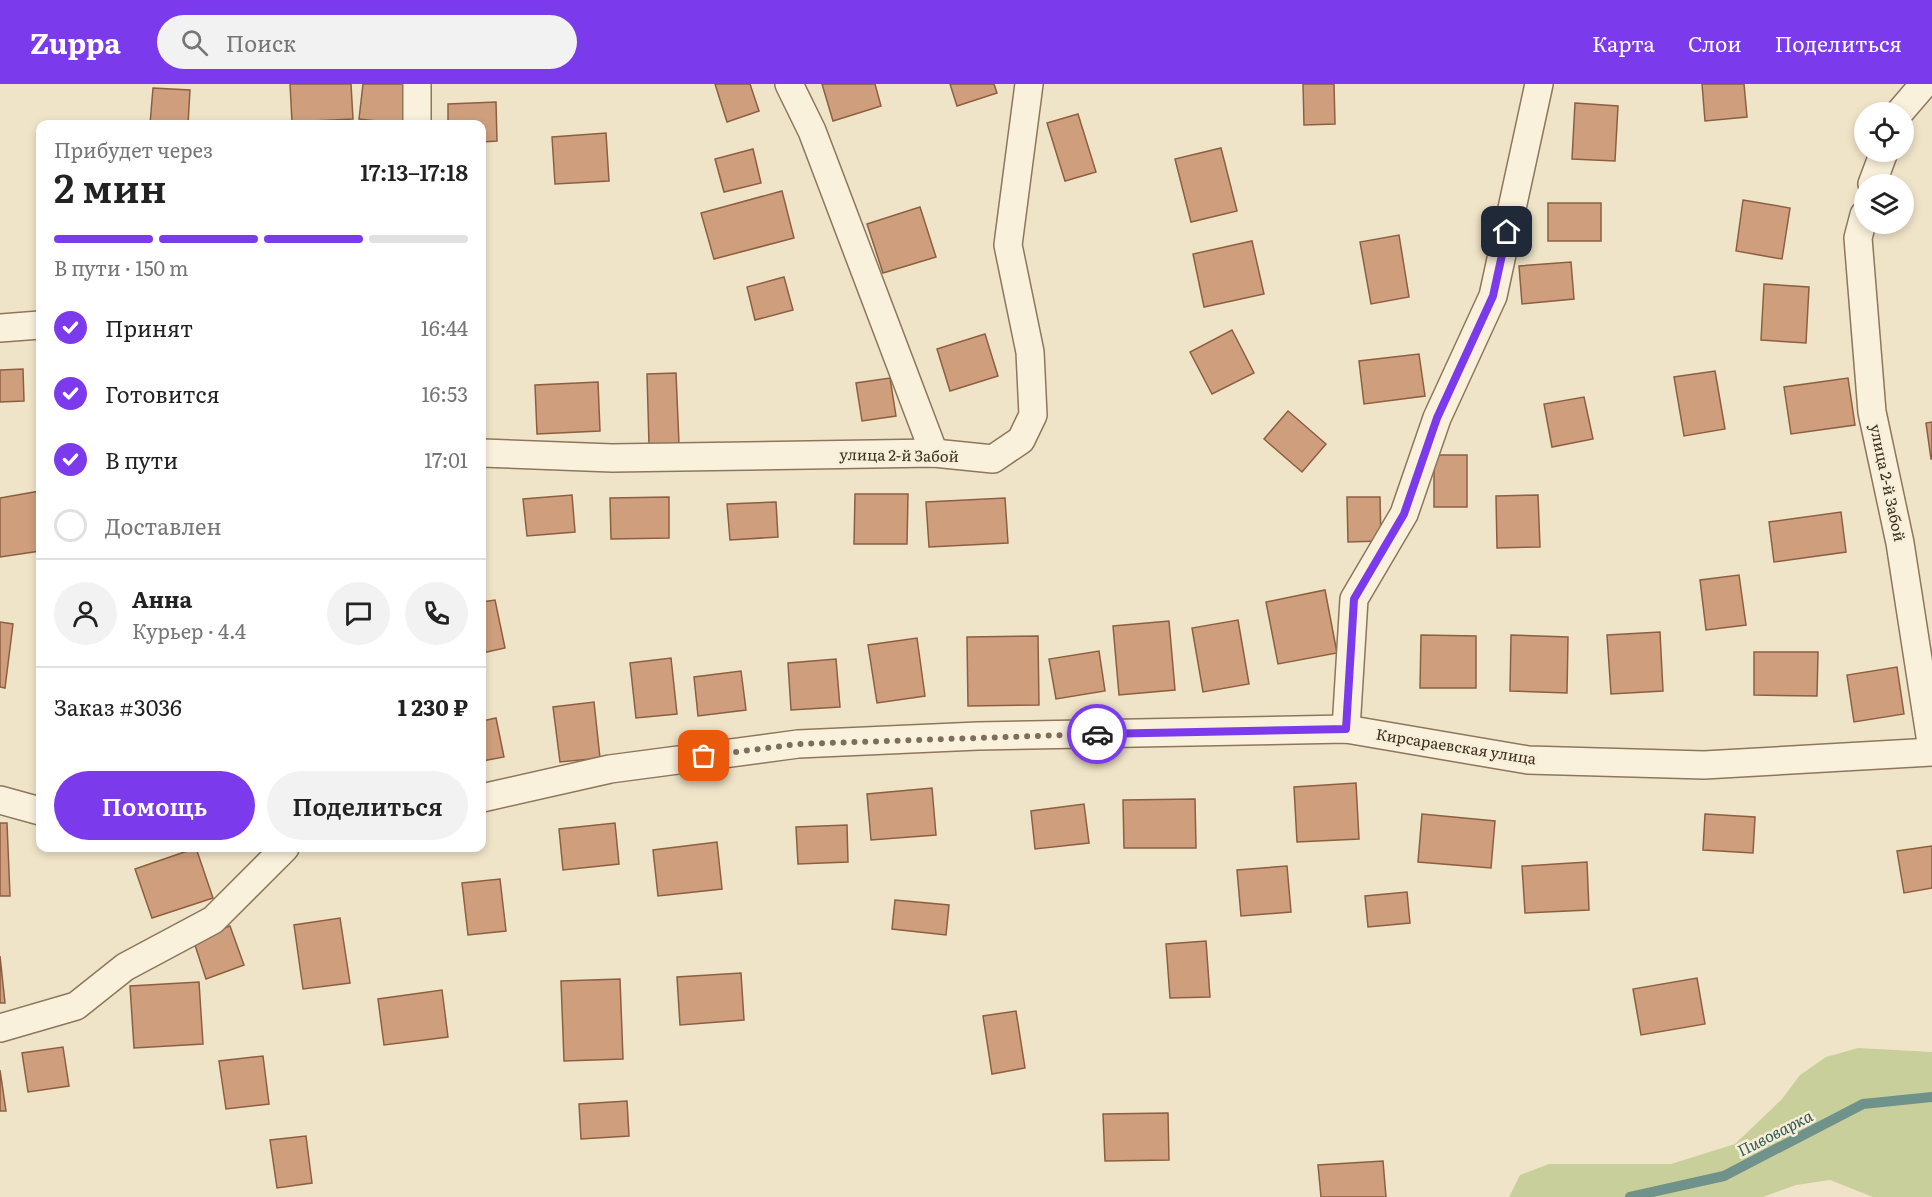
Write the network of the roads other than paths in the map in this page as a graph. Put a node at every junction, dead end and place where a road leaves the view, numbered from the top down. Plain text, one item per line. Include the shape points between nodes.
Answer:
1 (417, 84) edge
2 (789, 84) edge
3 (1029, 84) edge
4 (1539, 84) edge
5 (1924, 84) edge
6 (1909, 102) edge
7 (417, 120) edge
8 (1859, 234) edge
9 (36, 325) edge
10 (0, 328) edge
11 (486, 453) edge
12 (934, 453) junction
13 (1346, 729) junction
14 (1932, 750) edge
15 (486, 797) edge
16 (0, 800) edge
17 (36, 810) edge
18 (281, 852) edge
19 (0, 1028) edge

1 - 7 street
2 - 12 street via 812,131
3 - 12 street, улица 2-й Забой via 1008,245 1029,352 1033,415 1021,440 993,459
4 - 13 street via 1493,296 1437,418 1404,514 1354,599
5 - 6 street
8 - 14 street, улица 2-й Забой via 1872,412 1900,543
9 - 10 street
11 - 12 street, улица 2-й Забой via 612,458
13 - 14 street, Кирсараевская улица via 1528,760 1704,765
13 - 15 street, Кирсараевская улица via 978,736 798,744 610,769
16 - 17 street
18 - 19 street via 213,920 125,967 76,1006

